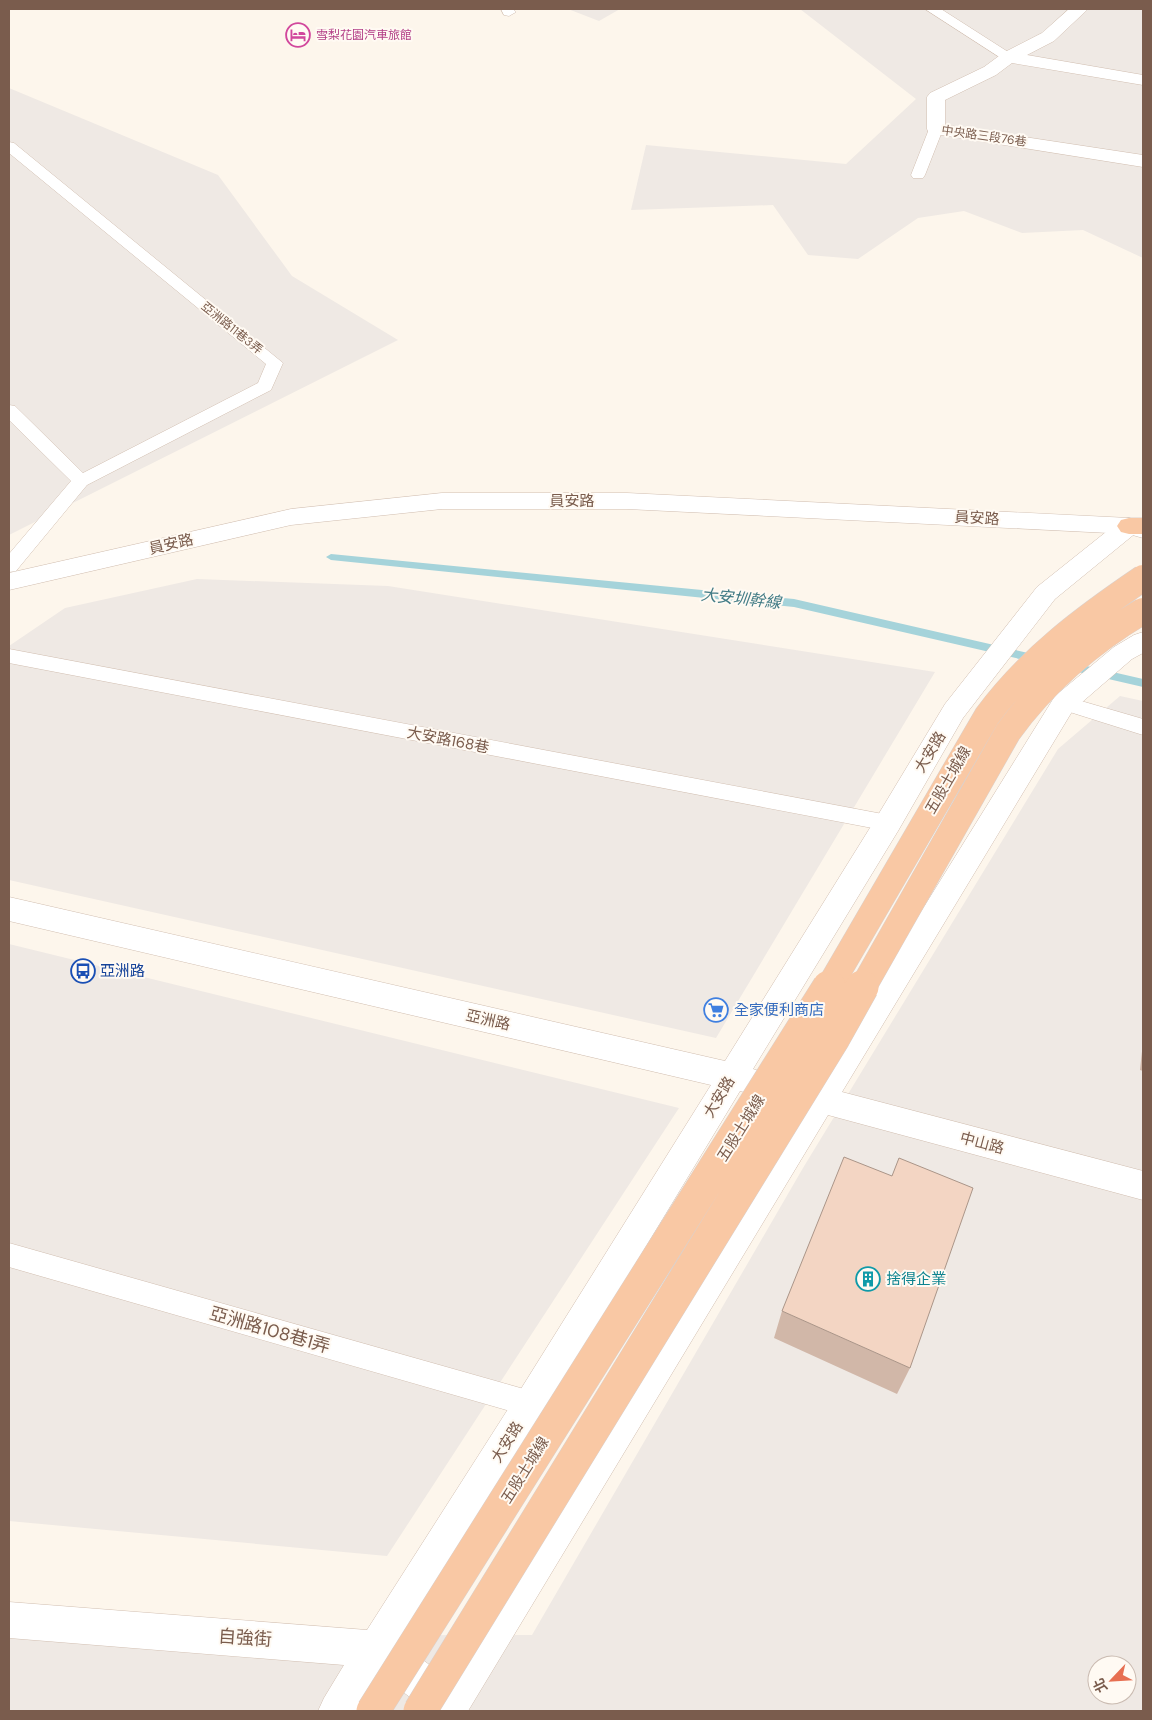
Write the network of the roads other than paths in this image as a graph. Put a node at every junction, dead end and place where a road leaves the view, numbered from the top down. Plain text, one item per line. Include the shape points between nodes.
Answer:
1 (932, 9) edge
2 (1080, 9) edge
3 (1010, 57) junction
4 (1143, 80) edge
5 (936, 129) junction
6 (9, 146) edge
7 (1143, 161) edge
8 (918, 175) dead end
9 (9, 410) edge
10 (81, 481) junction
11 (1140, 526) edge
12 (9, 566) edge
13 (1143, 578) edge
14 (9, 582) edge
15 (1143, 611) edge
16 (1143, 641) edge
17 (9, 656) edge
18 (1064, 704) junction
19 (1143, 727) edge
20 (888, 823) junction
21 (9, 909) edge
22 (732, 1076) junction
23 (821, 1100) junction
24 (1143, 1186) edge
25 (9, 1255) edge
26 (531, 1404) junction
27 (11, 1625) edge
28 (377, 1648) junction
29 (445, 1710) edge
30 (337, 1711) edge
31 (373, 1711) edge

1 - 3 lane
2 - 3 street, 中央路三段76巷 via 1048,37
3 - 4 street
3 - 5 street, 中央路三段76巷 via 990,71 936,97
5 - 7 street, 中央路三段76巷
5 - 8 lane
6 - 10 lane, 亞洲路11巷3弄 via 275,363 265,386
9 - 10 lane
10 - 12 lane
11 - 14 street, 員安路 via 627,501 442,501 292,517
11 - 20 street, 大安路 via 1046,593 954,711
13 - 31 highway, 五股土城線, bridge via 1104,604 1032,661 986,716 812,1016
15 - 29 highway, 五股土城線, bridge via 1090,645 1056,672 1029,701 1008,732
16 - 18 street via 1122,653
17 - 20 lane, 大安路168巷
18 - 19 lane
18 - 23 street
20 - 22 street, 大安路
21 - 22 street, 亞洲路
22 - 23 street, 亞洲路
22 - 26 street, 大安路
23 - 24 street, 中山路
23 - 29 street
25 - 26 lane, 亞洲路108巷1弄
26 - 28 street, 大安路
27 - 28 street, 自強街
28 - 29 street
28 - 30 street, 大安路

